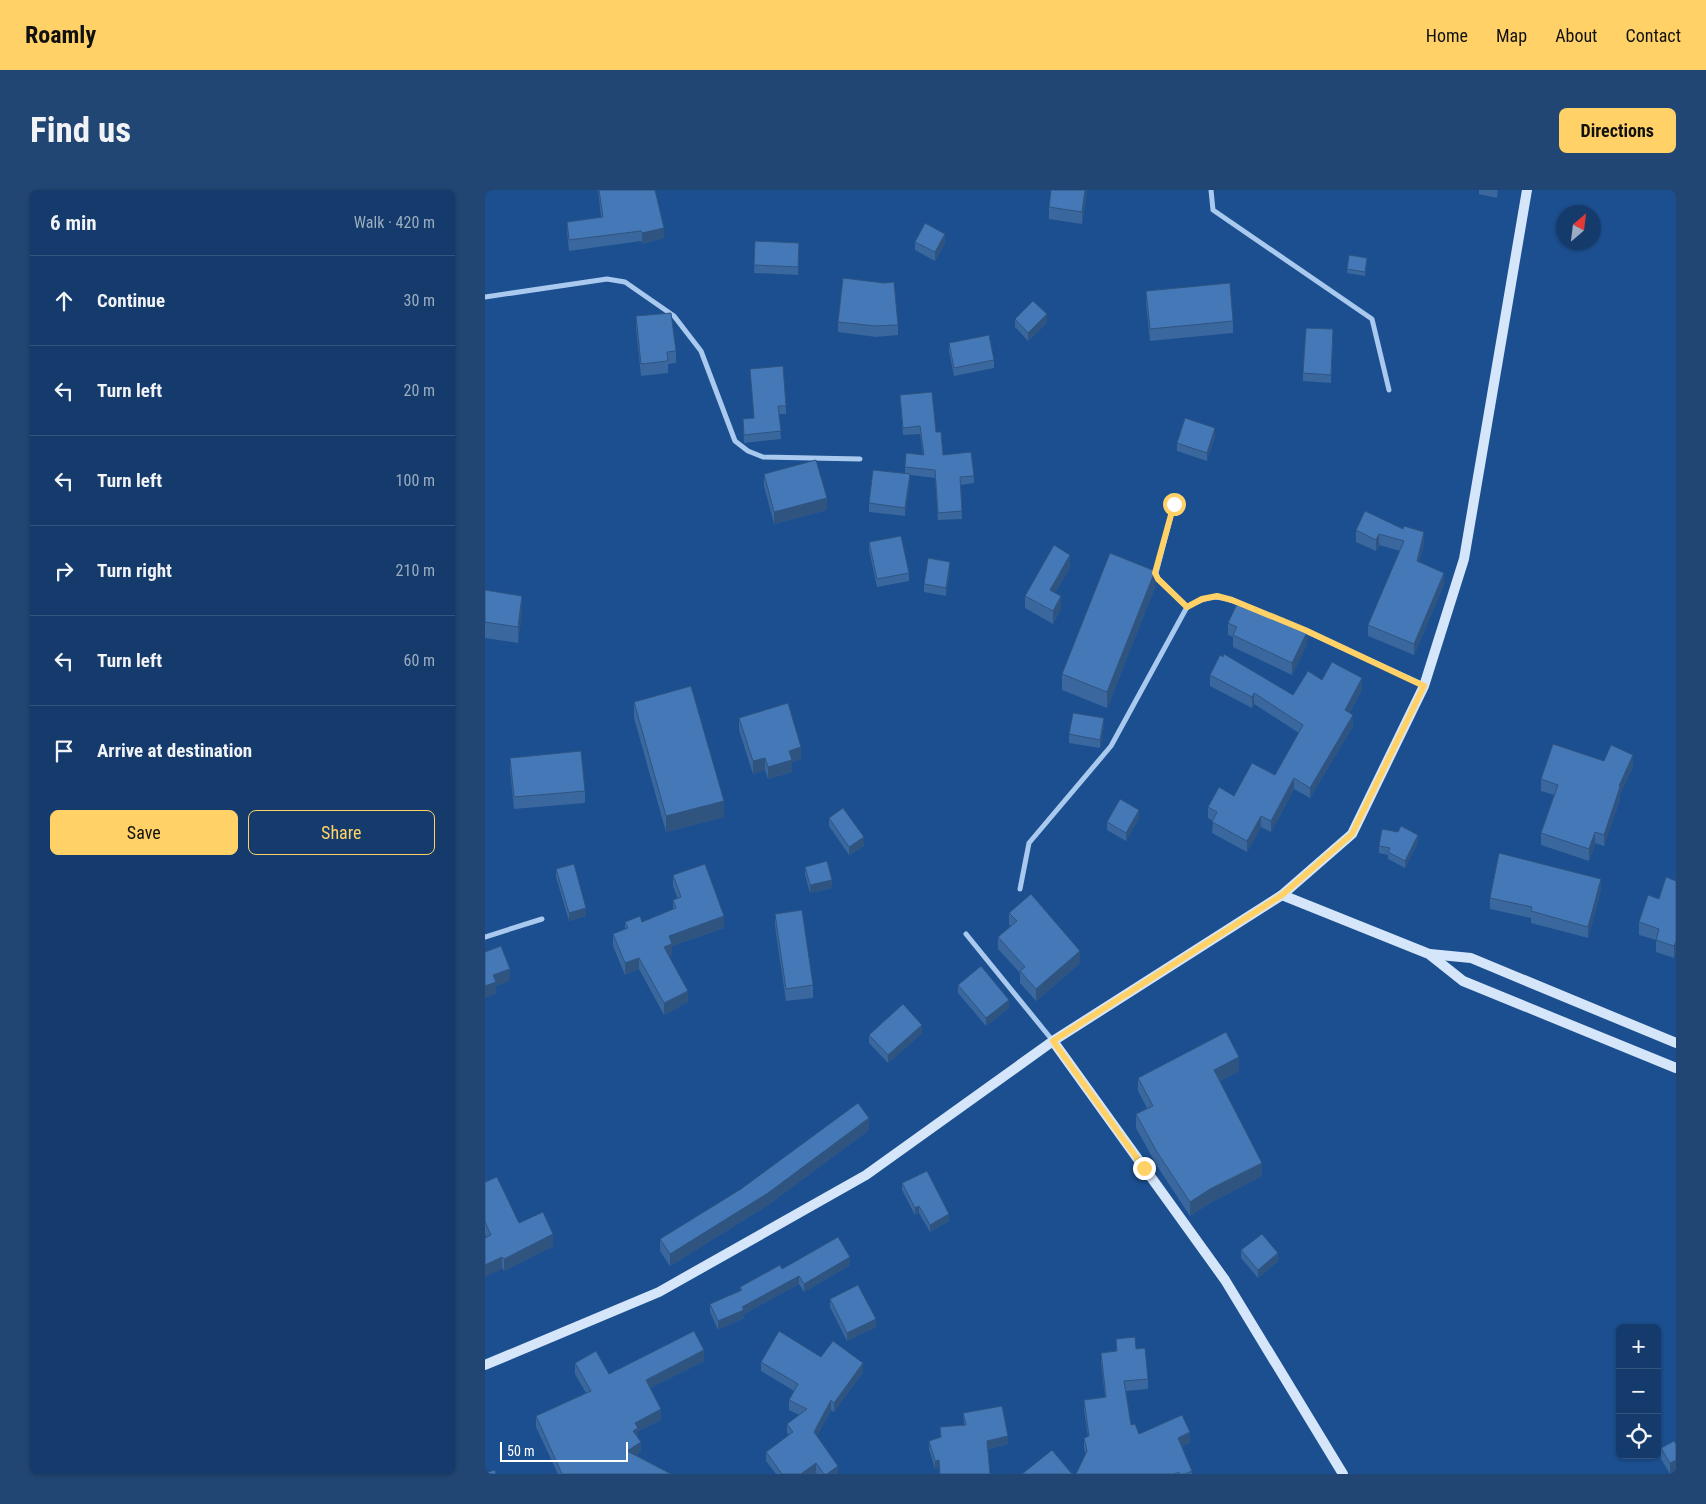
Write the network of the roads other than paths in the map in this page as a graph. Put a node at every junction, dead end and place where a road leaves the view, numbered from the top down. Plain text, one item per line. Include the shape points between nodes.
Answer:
1 (1211, 190) edge
2 (1527, 190) edge
3 (485, 297) edge
4 (1389, 390) dead end
5 (860, 459) dead end
6 (1174, 504) dead end
7 (1187, 607) junction
8 (1250, 608) edge
9 (1287, 623) edge
10 (1424, 686) junction
11 (1020, 889) dead end
12 (1282, 895) junction
13 (542, 919) dead end
14 (966, 934) dead end
15 (485, 937) edge
16 (1429, 954) junction
17 (1053, 1041) junction
18 (1676, 1043) edge
19 (1676, 1068) edge
20 (485, 1365) edge
21 (1343, 1474) edge

1 - 4 street via 1213,210 1372,319
2 - 10 main road via 1464,559
3 - 5 street via 607,279 625,282 674,316 701,351 735,441 748,452 763,457
6 - 7 street via 1155,573
7 - 8 street via 1217,596
7 - 11 street via 1111,746 1029,843
9 - 10 street
10 - 12 main road via 1352,834
12 - 16 main road
12 - 17 main road
13 - 15 street
14 - 17 street
16 - 18 main road via 1471,958
16 - 19 main road via 1463,981
17 - 20 main road via 866,1175 659,1292
17 - 21 main road via 1225,1280

